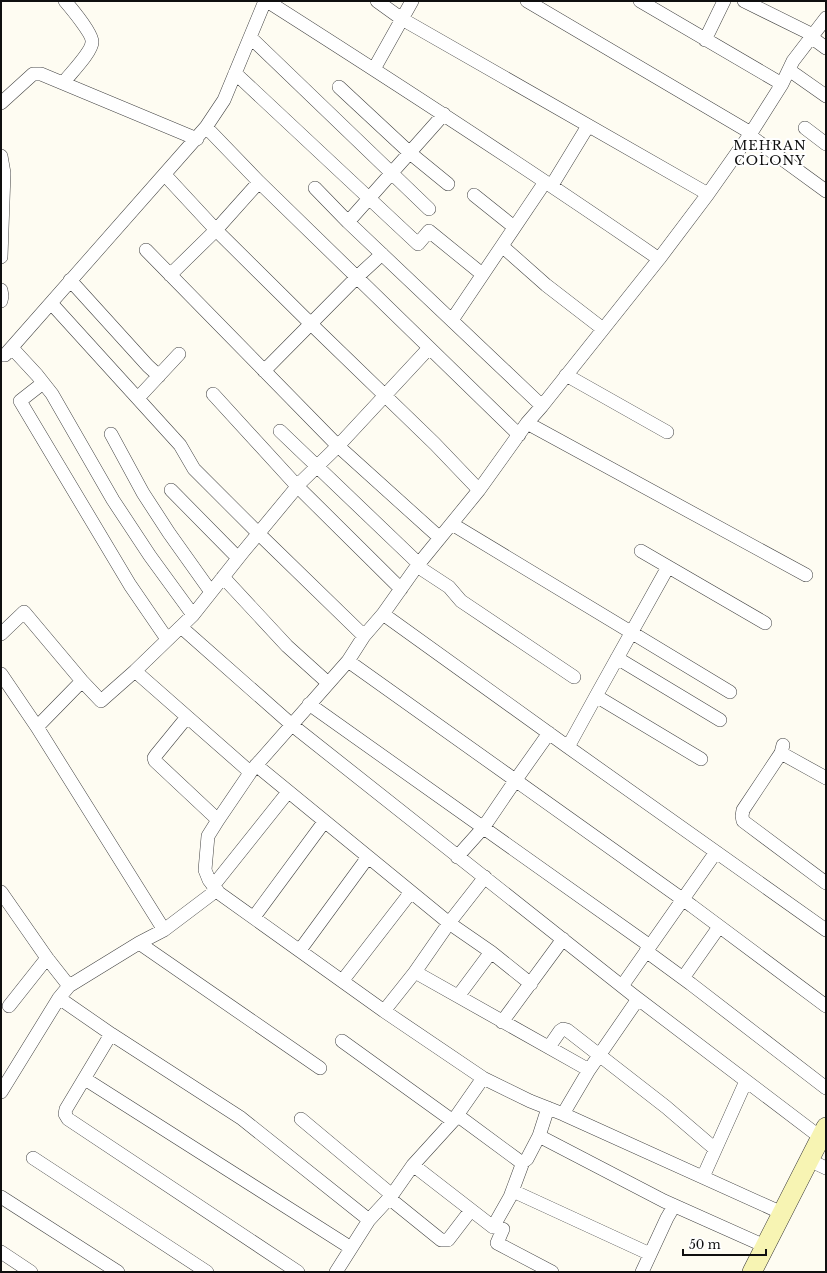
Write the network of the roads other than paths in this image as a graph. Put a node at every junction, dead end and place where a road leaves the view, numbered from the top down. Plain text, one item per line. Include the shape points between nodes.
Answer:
1 (65, 1) edge
2 (266, 1) edge
3 (376, 1) edge
4 (412, 1) edge
5 (527, 1) edge
6 (640, 1) edge
7 (724, 1) edge
8 (744, 1) edge
9 (826, 18) edge
10 (402, 19) junction
11 (812, 36) junction
12 (250, 37) junction
13 (705, 40) junction
14 (826, 48) edge
15 (374, 69) junction
16 (789, 70) junction
17 (235, 73) junction
18 (64, 82) junction
19 (782, 84) junction
20 (340, 87) dead end
21 (826, 96) edge
22 (1, 103) edge
23 (444, 114) junction
24 (588, 126) junction
25 (206, 127) junction
26 (805, 128) dead end
27 (750, 134) junction
28 (197, 139) junction
29 (826, 144) edge
30 (410, 153) junction
31 (1, 156) edge
32 (391, 173) junction
33 (165, 175) junction
34 (259, 182) junction
35 (548, 183) junction
36 (448, 184) dead end
37 (315, 188) dead end
38 (826, 191) edge
39 (474, 194) dead end
40 (708, 194) junction
41 (369, 198) junction
42 (429, 210) dead end
43 (348, 222) junction
44 (514, 227) junction
45 (216, 230) junction
46 (502, 246) junction
47 (146, 250) dead end
48 (382, 254) junction
49 (1, 257) edge
50 (659, 259) junction
51 (482, 274) junction
52 (170, 275) junction
53 (356, 277) junction
54 (70, 280) junction
55 (51, 303) junction
56 (452, 320) junction
57 (311, 324) junction
58 (603, 329) junction
59 (429, 348) junction
60 (6, 351) edge
61 (179, 354) dead end
62 (264, 371) junction
63 (566, 375) junction
64 (159, 376) junction
65 (43, 383) junction
66 (213, 394) dead end
67 (386, 395) junction
68 (138, 398) junction
69 (542, 406) junction
70 (527, 423) junction
71 (280, 431) dead end
72 (667, 432) dead end
73 (111, 434) dead end
74 (519, 435) junction
75 (338, 446) junction
76 (317, 467) junction
77 (298, 487) junction
78 (171, 490) dead end
79 (479, 490) junction
80 (452, 524) junction
81 (258, 534) junction
82 (440, 538) junction
83 (640, 551) dead end
84 (238, 558) junction
85 (418, 565) junction
86 (668, 567) junction
87 (806, 575) dead end
88 (223, 577) junction
89 (401, 589) junction
90 (211, 592) junction
91 (383, 614) junction
92 (193, 615) junction
93 (766, 623) dead end
94 (4, 625) edge
95 (180, 627) junction
96 (632, 632) junction
97 (364, 636) junction
98 (167, 639) junction
99 (617, 658) junction
100 (348, 661) junction
101 (135, 671) junction
102 (1, 674) edge
103 (574, 676) dead end
104 (82, 681) junction
105 (328, 683) junction
106 (730, 692) dead end
107 (596, 696) junction
108 (309, 704) junction
109 (187, 717) junction
110 (720, 720) dead end
111 (292, 725) junction
112 (37, 726) junction
113 (549, 733) junction
114 (568, 747) junction
115 (701, 759) dead end
116 (253, 769) junction
117 (826, 778) edge
118 (515, 781) junction
119 (288, 792) junction
120 (218, 820) junction
121 (324, 822) junction
122 (483, 828) junction
123 (716, 852) junction
124 (457, 856) junction
125 (368, 857) junction
126 (485, 877) junction
127 (826, 883) edge
128 (215, 888) junction
129 (1, 892) edge
130 (411, 892) junction
131 (683, 900) junction
132 (254, 917) junction
133 (449, 923) junction
134 (719, 927) junction
135 (164, 930) junction
136 (826, 930) edge
137 (563, 940) junction
138 (139, 943) junction
139 (648, 949) junction
140 (300, 950) junction
141 (491, 952) junction
142 (47, 958) junction
143 (415, 972) junction
144 (683, 978) junction
145 (343, 980) junction
146 (531, 984) junction
147 (68, 986) junction
148 (622, 986) junction
149 (458, 995) junction
150 (59, 998) junction
151 (638, 999) junction
152 (9, 1006) dead end
153 (826, 1006) edge
154 (384, 1010) junction
155 (502, 1022) junction
156 (112, 1034) junction
157 (342, 1041) dead end
158 (549, 1047) junction
159 (600, 1055) junction
160 (320, 1068) dead end
161 (589, 1070) junction
162 (483, 1078) junction
163 (85, 1079) junction
164 (746, 1081) junction
165 (826, 1088) edge
166 (1, 1092) edge
167 (548, 1108) junction
168 (563, 1114) junction
169 (455, 1118) junction
170 (301, 1119) dead end
171 (823, 1132) edge
172 (539, 1136) junction
173 (715, 1149) junction
174 (33, 1158) dead end
175 (523, 1162) junction
176 (818, 1164) edge
177 (413, 1165) junction
178 (703, 1177) junction
179 (512, 1191) junction
180 (390, 1196) junction
181 (3, 1202) edge
182 (674, 1206) junction
183 (471, 1210) junction
184 (782, 1213) junction
185 (369, 1220) junction
186 (493, 1227) junction
187 (765, 1246) junction
188 (351, 1248) junction
189 (1, 1252) edge
190 (650, 1254) junction
191 (31, 1272) edge
192 (118, 1272) edge
193 (207, 1272) edge
194 (298, 1272) edge
195 (336, 1272) edge
196 (552, 1272) edge
197 (642, 1272) edge
198 (752, 1272) edge

1 - 18 street via 80,20 92,42 85,56
2 - 12 street
2 - 15 street
3 - 10 street
4 - 10 street
5 - 27 street
6 - 13 street
7 - 13 street
8 - 11 street
9 - 11 street
10 - 15 street
10 - 24 street
11 - 14 street
11 - 16 street
12 - 17 street
12 - 32 street
13 - 19 street
15 - 23 street
16 - 19 street
16 - 21 street
17 - 25 street via 224,100
17 - 41 street
18 - 22 street via 33,74
18 - 28 street
19 - 27 street
20 - 30 street
23 - 30 street
23 - 35 street
24 - 35 street
24 - 40 street
25 - 28 street
25 - 34 street
26 - 29 street
27 - 38 street
27 - 40 street
28 - 33 street
30 - 32 street
30 - 36 street
31 - 49 street via 4,173
32 - 41 street
32 - 42 street
33 - 45 street
33 - 54 street
34 - 45 street
34 - 53 street
35 - 44 street
35 - 50 street
37 - 43 street
39 - 44 street
40 - 50 street
41 - 43 street
41 - 51 street via 418,244 429,231
43 - 48 street
44 - 46 street
45 - 52 street
45 - 57 street
46 - 51 street
46 - 58 street via 546,285
47 - 52 street
48 - 53 street
48 - 56 street
50 - 58 street
51 - 56 street
52 - 62 street
53 - 57 street
53 - 59 street
54 - 55 street
54 - 64 street
55 - 60 street
55 - 68 street
56 - 69 street
57 - 62 street
57 - 67 street
58 - 63 street
59 - 67 street
59 - 74 street
60 - 65 street
61 - 64 street
62 - 75 street
63 - 69 street
63 - 72 street
64 - 68 street
65 - 92 street via 52,394 113,500
65 - 98 street via 20,401 130,585
66 - 77 street
67 - 75 street
67 - 79 street
68 - 81 street via 180,445 194,469
69 - 70 street
70 - 74 street
70 - 87 street
71 - 76 street
73 - 90 street via 143,493
74 - 79 street
75 - 76 street
75 - 82 street
76 - 77 street
76 - 85 street
77 - 81 street
77 - 89 street
78 - 84 street
79 - 80 street
80 - 82 street
80 - 96 street
81 - 84 street
81 - 97 street
82 - 85 street
83 - 86 street
84 - 88 street
85 - 89 street
85 - 103 street via 449,587 461,601
86 - 93 street
86 - 96 street
88 - 90 street
88 - 105 street via 287,646
89 - 91 street
90 - 92 street
91 - 97 street
91 - 113 street
92 - 95 street
94 - 104 street via 24,612
95 - 98 street
95 - 111 street
96 - 99 street
96 - 106 street
97 - 100 street
98 - 101 street
99 - 107 street
99 - 110 street
100 - 105 street
100 - 118 street
101 - 104 street via 101,701
101 - 109 street
102 - 112 street
104 - 112 street
105 - 108 street
107 - 114 street
107 - 115 street
108 - 111 street
108 - 122 street
109 - 116 street
109 - 120 street via 156,755 155,761
111 - 116 street
111 - 124 street
112 - 135 street
113 - 114 street
113 - 118 street
114 - 123 street
116 - 119 street
116 - 120 street
117 - 127 street via 782,749 743,810 742,816 743,822
118 - 122 street
118 - 131 street
119 - 121 street
119 - 128 street
120 - 128 street via 208,836 205,861 205,870
121 - 125 street
121 - 132 street
122 - 124 street
122 - 139 street
123 - 131 street
123 - 136 street
124 - 126 street
125 - 130 street
125 - 140 street
126 - 133 street
126 - 137 street
128 - 132 street
128 - 135 street
129 - 142 street
130 - 133 street
130 - 145 street
131 - 134 street
131 - 139 street
132 - 140 street
133 - 141 street
133 - 143 street
134 - 144 street
134 - 153 street
135 - 138 street
137 - 146 street
137 - 148 street
138 - 147 street
138 - 160 street
139 - 144 street
139 - 148 street
140 - 145 street
141 - 146 street
141 - 149 street
142 - 147 street
142 - 152 street
143 - 149 street
143 - 154 street
144 - 165 street
145 - 154 street
146 - 155 street
147 - 150 street
148 - 151 street
149 - 155 street
150 - 156 street
150 - 166 street
151 - 159 street
151 - 164 street
154 - 162 street
155 - 158 street
156 - 163 street
156 - 185 street via 242,1118
157 - 169 street
158 - 159 street via 563,1029
158 - 161 street
159 - 161 street
159 - 173 street
161 - 168 street
162 - 167 street
162 - 169 street
163 - 188 street
163 - 194 street via 66,1109 68,1119
164 - 171 street
164 - 173 street
167 - 168 street
167 - 172 street
168 - 178 street
169 - 175 street
169 - 177 street
170 - 180 street
171 - 176 street
172 - 175 street
172 - 182 street
173 - 178 street
174 - 193 street
175 - 179 street
176 - 184 street
177 - 180 street
177 - 183 street
178 - 184 street
179 - 186 street
179 - 190 street
180 - 183 street via 441,1240 448,1240
180 - 185 street
181 - 192 street
182 - 187 street
182 - 190 street
183 - 186 street
184 - 187 street
185 - 188 street
186 - 196 street via 503,1229 497,1243
187 - 198 street
188 - 195 street
189 - 191 street
190 - 197 street

